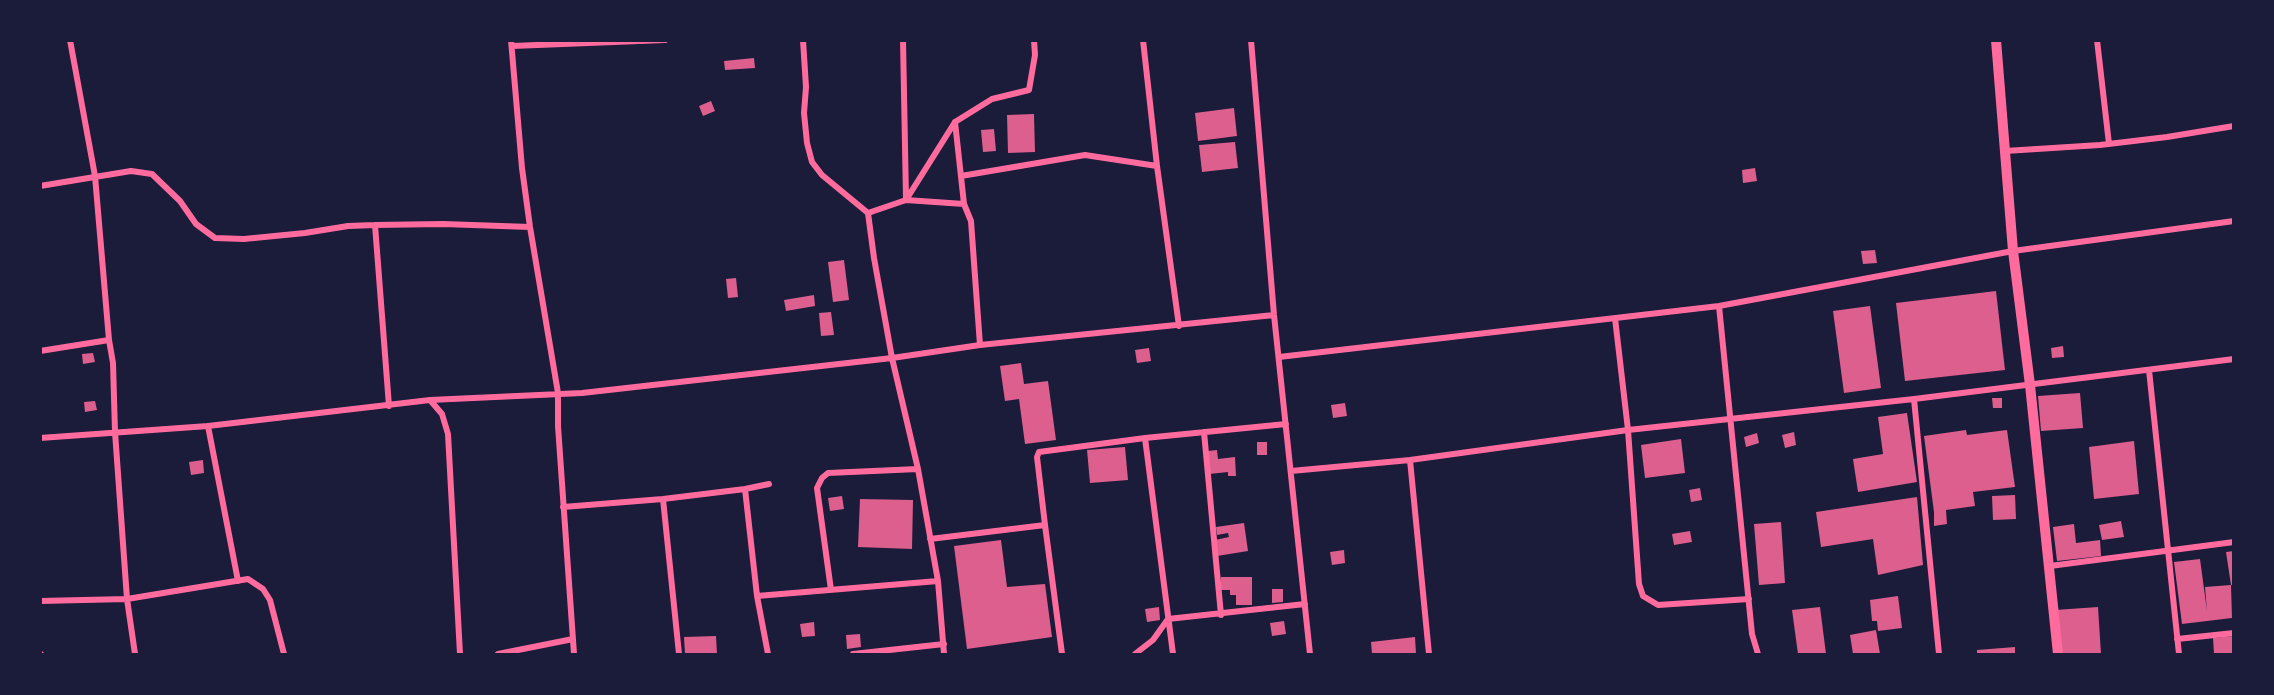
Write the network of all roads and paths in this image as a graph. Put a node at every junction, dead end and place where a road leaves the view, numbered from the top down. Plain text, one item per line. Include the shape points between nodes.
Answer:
1 (70, 40) edge
2 (665, 40) edge
3 (802, 40) edge
4 (903, 40) edge
5 (1034, 40) edge
6 (1143, 40) edge
7 (1251, 40) edge
8 (1996, 40) edge
9 (2097, 40) edge
10 (629, 42) edge
11 (512, 43) edge
12 (956, 122) junction
13 (2234, 126) edge
14 (2109, 144) junction
15 (2005, 151) junction
16 (1157, 166) junction
17 (95, 176) junction
18 (961, 176) junction
19 (40, 186) edge
20 (906, 200) junction
21 (964, 204) junction
22 (868, 213) junction
23 (2234, 220) edge
24 (375, 225) junction
25 (530, 227) junction
26 (2013, 251) junction
27 (1719, 306) junction
28 (1274, 315) junction
29 (1614, 318) junction
30 (1179, 326) junction
31 (109, 340) junction
32 (980, 345) junction
33 (40, 351) edge
34 (1279, 357) junction
35 (892, 358) junction
36 (2234, 359) edge
37 (2149, 370) junction
38 (2030, 385) junction
39 (558, 393) junction
40 (1914, 399) junction
41 (430, 400) junction
42 (389, 406) junction
43 (1731, 420) junction
44 (1286, 424) junction
45 (208, 426) junction
46 (1628, 430) junction
47 (115, 432) junction
48 (1204, 432) junction
49 (40, 438) edge
50 (1145, 438) junction
51 (1410, 460) junction
52 (918, 469) junction
53 (1291, 471) junction
54 (769, 484) dead end
55 (745, 489) junction
56 (663, 499) junction
57 (563, 507) junction
58 (1045, 525) junction
59 (930, 539) junction
60 (2234, 542) edge
61 (2168, 550) junction
62 (2050, 566) junction
63 (238, 581) junction
64 (938, 581) junction
65 (831, 590) junction
66 (757, 596) junction
67 (127, 599) junction
68 (1749, 599) junction
69 (40, 601) edge
70 (1305, 604) junction
71 (1221, 615) junction
72 (1167, 619) junction
73 (2234, 633) edge
74 (573, 639) junction
75 (2177, 639) junction
76 (944, 644) junction
77 (135, 654) edge
78 (284, 654) edge
79 (460, 654) edge
80 (498, 654) edge
81 (574, 654) edge
82 (679, 654) edge
83 (768, 654) edge
84 (853, 654) edge
85 (944, 654) edge
86 (1062, 654) edge
87 (1136, 654) edge
88 (1173, 654) edge
89 (1310, 654) edge
90 (1429, 654) edge
91 (1758, 654) edge
92 (1939, 654) edge
93 (2058, 654) edge
94 (2179, 654) edge

1 - 17 street
2 - 10 street
3 - 22 street via 804,113 812,162
4 - 20 street
5 - 12 street via 1029,90 992,99
6 - 16 street
7 - 28 street
8 - 15 street
9 - 14 street
10 - 11 street
11 - 25 street
12 - 18 street
12 - 20 street
13 - 14 street
14 - 15 street
15 - 26 street
16 - 18 street via 1084,155
16 - 30 street
17 - 19 street
17 - 24 street via 131,171 152,174 180,201 196,224 215,238 244,239
17 - 31 street
18 - 21 street
20 - 21 street
20 - 22 street
21 - 32 street via 971,221
22 - 35 street
23 - 26 street
24 - 25 street
24 - 42 street
25 - 39 street
26 - 27 street
26 - 38 street
27 - 29 street
27 - 43 street
28 - 30 street
28 - 34 street
29 - 34 street
29 - 46 street
30 - 32 street
31 - 33 street
31 - 47 street
32 - 35 street
34 - 44 street
35 - 39 street
35 - 52 street
36 - 37 street
37 - 38 street
37 - 61 street
38 - 40 street
38 - 62 street
39 - 41 street
39 - 57 street
40 - 43 street
40 - 92 street
41 - 42 street
41 - 79 street via 442,414 448,434
42 - 45 street
43 - 46 street
43 - 68 street
44 - 48 street
44 - 53 street
45 - 47 street
45 - 63 street
46 - 51 street
46 - 68 street via 1643,596 1658,605
47 - 49 street
47 - 67 street
48 - 50 street
48 - 71 street
50 - 58 street via 1039,452
50 - 72 street
51 - 53 street
51 - 90 street
52 - 59 street
52 - 65 street via 828,473 822,478 817,488
53 - 70 street
54 - 55 street
55 - 56 street
55 - 66 street
56 - 57 street
56 - 82 street
57 - 74 street
58 - 59 street
58 - 86 street
59 - 64 street
60 - 61 street
61 - 62 street
61 - 75 street
62 - 93 street
63 - 67 street
63 - 78 street via 248,579 255,583 270,600
64 - 65 street
64 - 76 street
65 - 66 street
66 - 83 street
67 - 69 street
67 - 77 street
68 - 91 street
70 - 71 street
70 - 89 street
71 - 72 street
72 - 87 street via 1154,640
72 - 88 street
73 - 75 street
74 - 80 street
74 - 81 street
75 - 94 street
76 - 84 street
76 - 85 street

